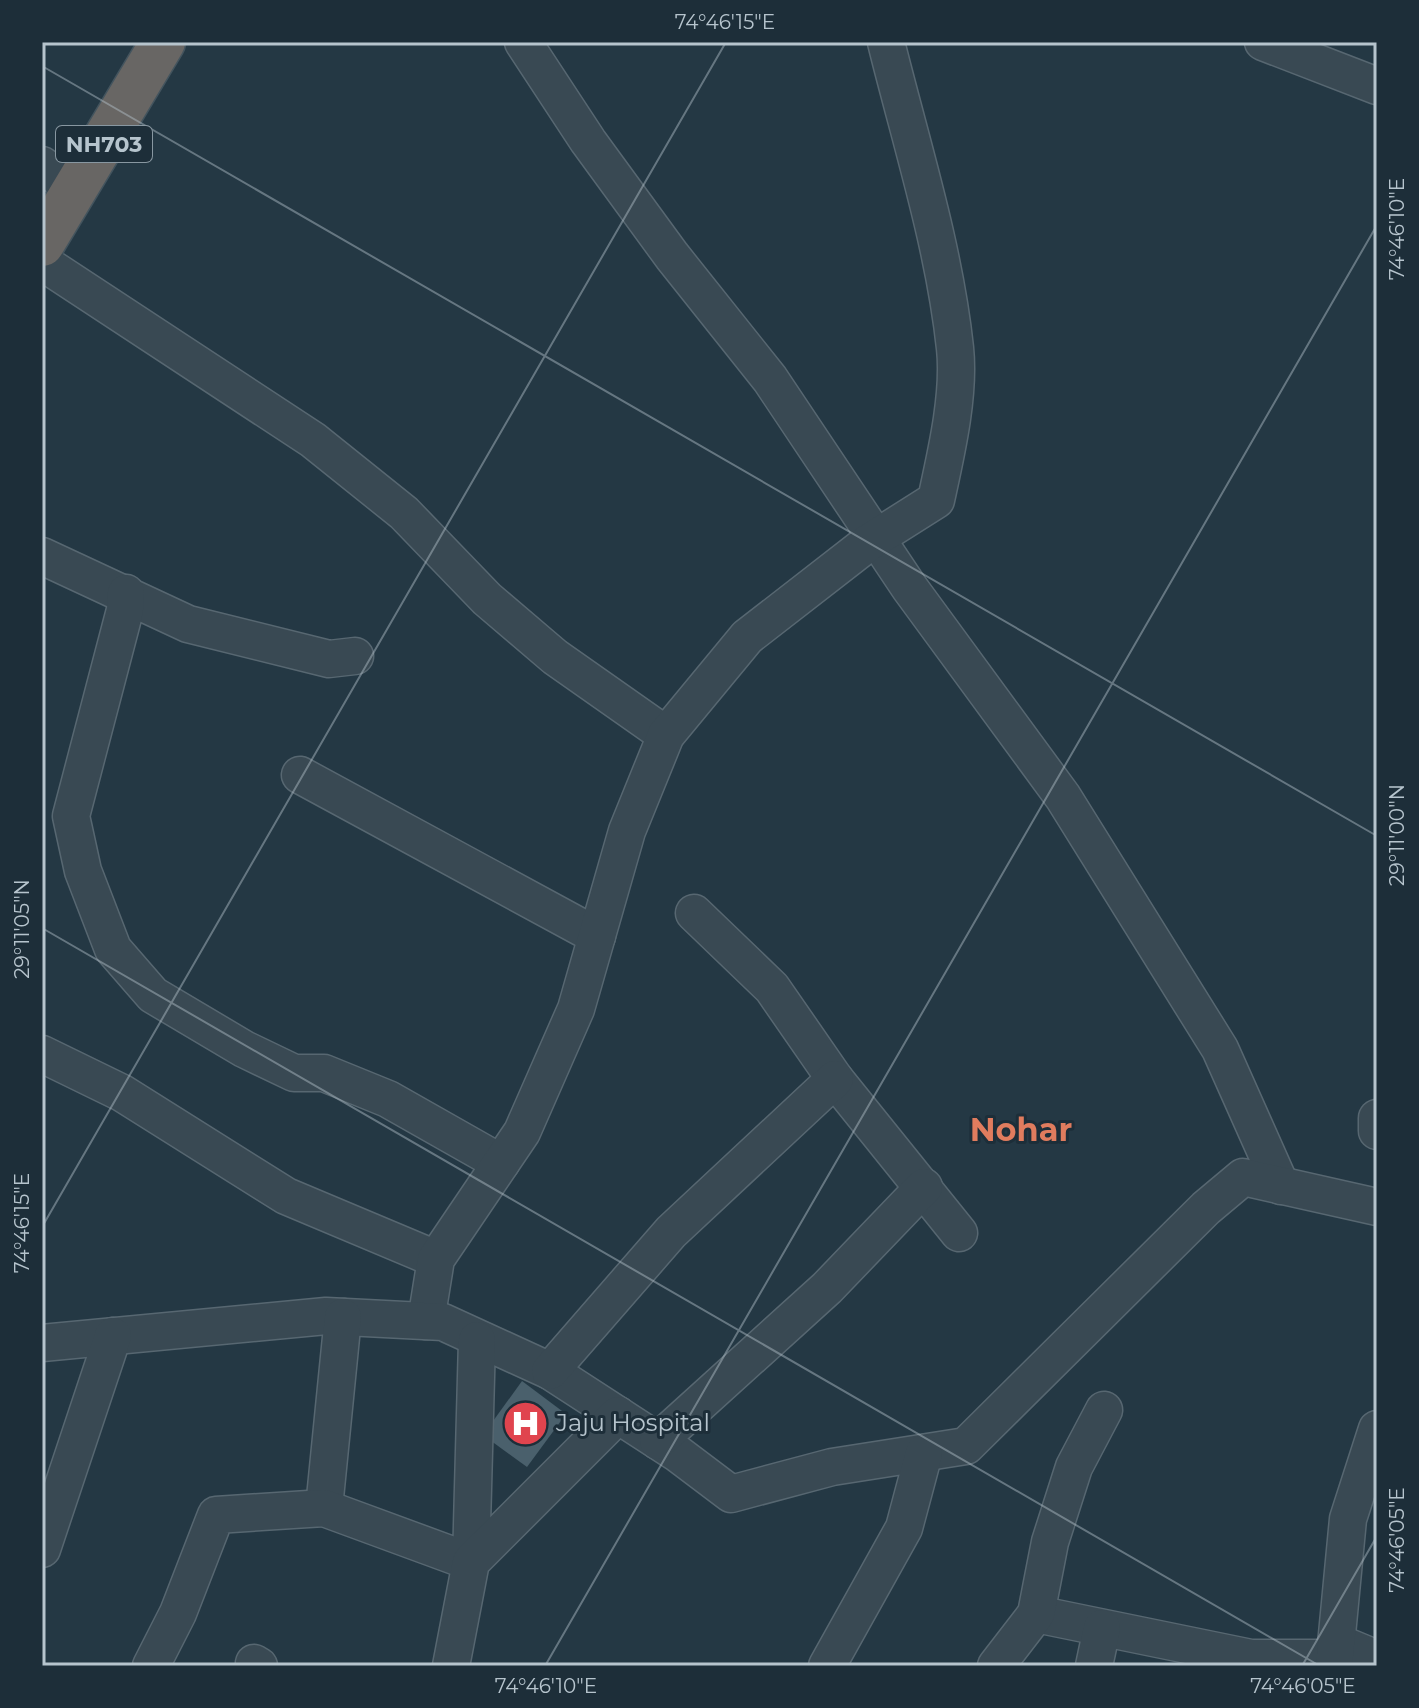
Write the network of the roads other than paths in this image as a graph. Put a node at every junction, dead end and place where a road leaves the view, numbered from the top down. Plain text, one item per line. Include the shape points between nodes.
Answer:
1 (163, 42) edge
2 (523, 42) edge
3 (886, 42) edge
4 (1287, 46) edge
5 (1377, 86) edge
6 (59, 177) edge
7 (42, 244) edge
8 (42, 262) edge
9 (876, 537) junction
10 (42, 556) edge
11 (126, 593) junction
12 (355, 656) dead end
13 (666, 735) junction
14 (300, 775) dead end
15 (694, 913) dead end
16 (597, 936) junction
17 (42, 1054) edge
18 (835, 1079) junction
19 (1377, 1118) edge
20 (1377, 1131) edge
21 (501, 1163) junction
22 (1281, 1186) junction
23 (924, 1187) junction
24 (1377, 1207) edge
25 (959, 1233) dead end
26 (436, 1259) junction
27 (343, 1317) junction
28 (426, 1321) junction
29 (113, 1336) junction
30 (477, 1340) junction
31 (42, 1343) edge
32 (550, 1371) junction
33 (1104, 1410) dead end
34 (618, 1415) junction
35 (1377, 1429) edge
36 (658, 1441) junction
37 (924, 1453) junction
38 (324, 1508) junction
39 (42, 1549) edge
40 (471, 1562) junction
41 (1036, 1614) junction
42 (1102, 1628) junction
43 (1335, 1655) edge
44 (1377, 1659) edge
45 (151, 1666) edge
46 (451, 1666) edge
47 (827, 1666) edge
48 (996, 1666) edge
49 (1094, 1666) edge

1 - 6 highway, NH703
2 - 9 street via 672,256 770,379
3 - 9 street via 934,235 955,351 949,440 936,500
4 - 5 street
6 - 7 highway, NH703
8 - 13 street via 313,440 404,513 487,599 555,657
9 - 13 street via 747,637
9 - 22 street via 1063,797 1220,1049
10 - 11 street
11 - 12 street via 188,624 329,659
11 - 21 street via 71,816 83,871 113,949 153,995 244,1049 294,1073 324,1073 388,1099
13 - 16 street via 627,831
14 - 16 street
15 - 18 street via 772,988
16 - 21 street via 576,1009 522,1132
17 - 26 street via 122,1093 286,1196
18 - 23 street
18 - 32 street via 671,1232
19 - 20 street
21 - 26 street
22 - 24 street
22 - 37 street via 1243,1177 966,1446
23 - 25 street
23 - 36 street via 827,1288
26 - 28 street
27 - 28 street
27 - 29 street
27 - 38 street
28 - 30 street via 443,1322
29 - 31 street
29 - 39 street
30 - 32 street
30 - 40 street
32 - 34 street
33 - 41 street via 1074,1467 1050,1542
34 - 36 street
34 - 40 street
35 - 43 street via 1348,1519
36 - 37 street via 731,1494 832,1467
37 - 47 street via 904,1528
38 - 40 street
38 - 45 street via 216,1515
40 - 46 street
41 - 42 street
41 - 48 street
42 - 43 street via 1251,1658
42 - 49 street
43 - 44 street

